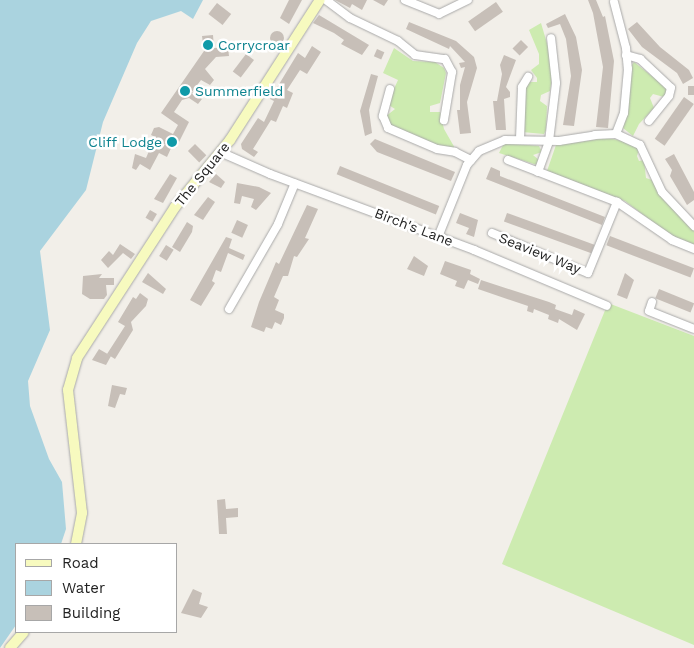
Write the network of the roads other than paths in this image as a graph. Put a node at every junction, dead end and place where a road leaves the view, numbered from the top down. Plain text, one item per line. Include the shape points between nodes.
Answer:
1 (320, 0) edge
2 (326, 0) edge
3 (405, 0) edge
4 (468, 0) edge
5 (614, 2) dead end
6 (551, 38) dead end
7 (626, 55) junction
8 (528, 77) dead end
9 (390, 89) dead end
10 (444, 120) dead end
11 (649, 121) dead end
12 (616, 134) junction
13 (520, 139) junction
14 (549, 142) junction
15 (220, 152) junction
16 (471, 160) junction
17 (508, 160) dead end
18 (538, 172) junction
19 (295, 183) junction
20 (616, 202) junction
21 (694, 226) edge
22 (492, 233) dead end
23 (438, 237) junction
24 (694, 249) edge
25 (652, 302) dead end
26 (607, 306) dead end
27 (229, 309) dead end
28 (694, 329) edge
29 (76, 543) edge
30 (23, 633) edge
31 (10, 648) edge

1 - 15 main road, The Square
2 - 10 street via 350,18 398,41 415,55 445,59 452,72
3 - 4 street via 439,14
5 - 7 street
6 - 14 street via 556,83
7 - 11 street via 640,59 671,88 669,96
7 - 12 street via 627,89
8 - 13 street via 522,87
9 - 16 street via 383,116 388,128
12 - 14 street
12 - 21 street via 640,145 662,192
13 - 14 street
13 - 16 street via 493,144
14 - 18 street
15 - 19 street, Birch's Lane
15 - 29 main road, The Square via 175,207 83,348 70,376 68,390 82,514
16 - 23 street
17 - 18 street
18 - 20 street
19 - 23 street, Birch's Lane
19 - 27 street via 278,224
20 - 22 street, Seaview Way via 588,273
20 - 24 street via 672,240
23 - 26 street, Birch's Lane
25 - 28 street via 649,311
30 - 31 main road

